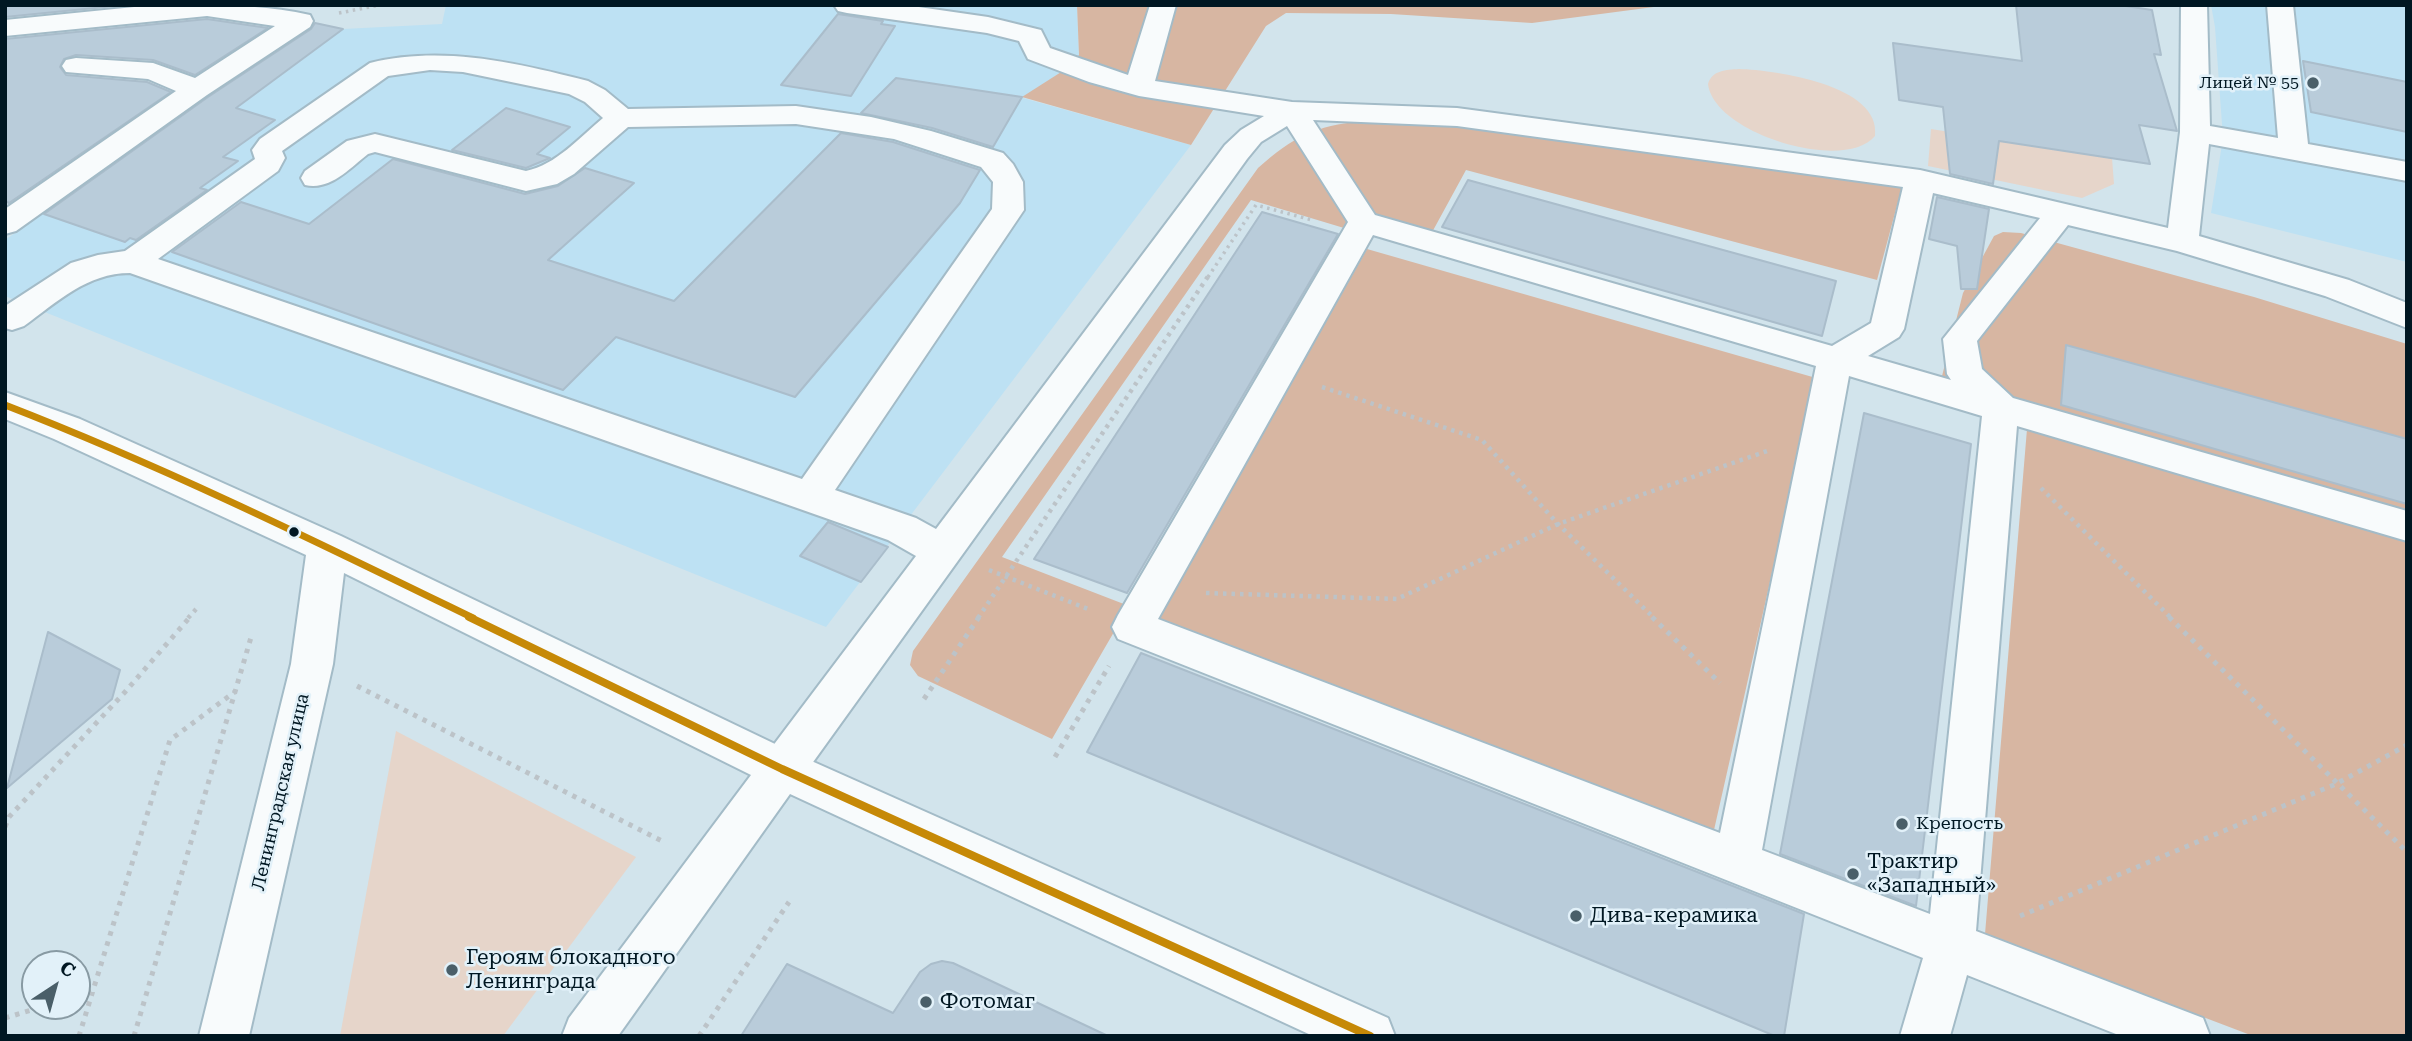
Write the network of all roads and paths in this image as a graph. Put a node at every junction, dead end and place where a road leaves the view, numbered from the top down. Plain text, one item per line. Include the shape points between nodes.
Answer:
1 (847, 5) edge
2 (1163, 5) edge
3 (2194, 5) edge
4 (2280, 5) edge
5 (5, 28) edge
6 (75, 66) dead end
7 (1139, 87) junction
8 (197, 89) junction
9 (1292, 111) junction
10 (621, 118) junction
11 (2195, 132) junction
12 (2294, 151) junction
13 (2407, 172) edge
14 (316, 178) dead end
15 (1920, 180) junction
16 (2061, 213) junction
17 (5, 224) edge
18 (1361, 228) junction
19 (2182, 242) junction
20 (132, 261) junction
21 (2407, 316) edge
22 (12, 318) dead end
23 (1835, 360) junction
24 (1278, 373) junction
25 (5, 405) edge
26 (2000, 427) junction
27 (1822, 432) junction
28 (809, 498) junction
29 (1558, 524) junction
30 (2407, 526) edge
31 (327, 547) junction
32 (943, 551) junction
33 (1007, 577) junction
34 (198, 607) dead end
35 (1142, 609) junction
36 (252, 634) dead end
37 (350, 682) dead end
38 (1722, 685) dead end
39 (237, 690) junction
40 (924, 699) dead end
41 (2407, 746) edge
42 (1055, 757) dead end
43 (782, 769) junction
44 (2336, 784) junction
45 (5, 827) edge
46 (670, 845) dead end
47 (2407, 852) edge
48 (1737, 862) junction
49 (789, 902) dead end
50 (1951, 945) junction
51 (93, 991) joint
52 (79, 1036) edge
53 (134, 1036) edge
54 (224, 1036) edge
55 (587, 1036) edge
56 (699, 1036) edge
57 (1370, 1036) edge
58 (1925, 1036) edge
59 (2185, 1036) edge

1 - 7 street via 988,25 1031,36 1038,53
2 - 7 street
3 - 11 street
4 - 12 street
5 - 8 street via 207,8 300,21
6 - 8 street via 153,71
7 - 9 street
8 - 17 street
9 - 15 street via 1457,117
9 - 18 street
9 - 32 street via 1251,136 1236,152
10 - 14 street via 562,167 536,180 375,143 358,147
10 - 20 street via 595,96 569,85 444,62 380,69 271,145 267,164
10 - 28 street via 796,115 859,122 992,160 1008,179 1008,210
11 - 12 street
11 - 19 street
12 - 13 street
15 - 16 street
15 - 23 street via 1886,329
16 - 19 street
16 - 26 street via 1961,340 1965,374
18 - 23 street
18 - 24 street
18 - 33 path via 1256,205
19 - 21 street via 2337,288
20 - 22 street via 106,261 85,268
20 - 28 street
23 - 26 street
23 - 27 street
24 - 29 path via 1482,440
24 - 35 street
25 - 31 street
26 - 30 street
26 - 44 path
26 - 50 street
27 - 29 path
27 - 48 street
28 - 32 street via 902,529
29 - 35 path via 1397,599
29 - 38 path
31 - 43 street
31 - 54 street, Ленинградская улица via 312,664
32 - 33 path
32 - 43 street
33 - 35 path
33 - 40 path
34 - 45 path via 9,817
35 - 42 path
35 - 48 street
36 - 39 path
37 - 46 path
39 - 51 path via 170,740
39 - 53 path
41 - 44 path
43 - 55 street
43 - 57 street
44 - 47 path
44 - 50 path
48 - 50 street
49 - 56 path
50 - 58 street
50 - 59 street
51 - 52 path

